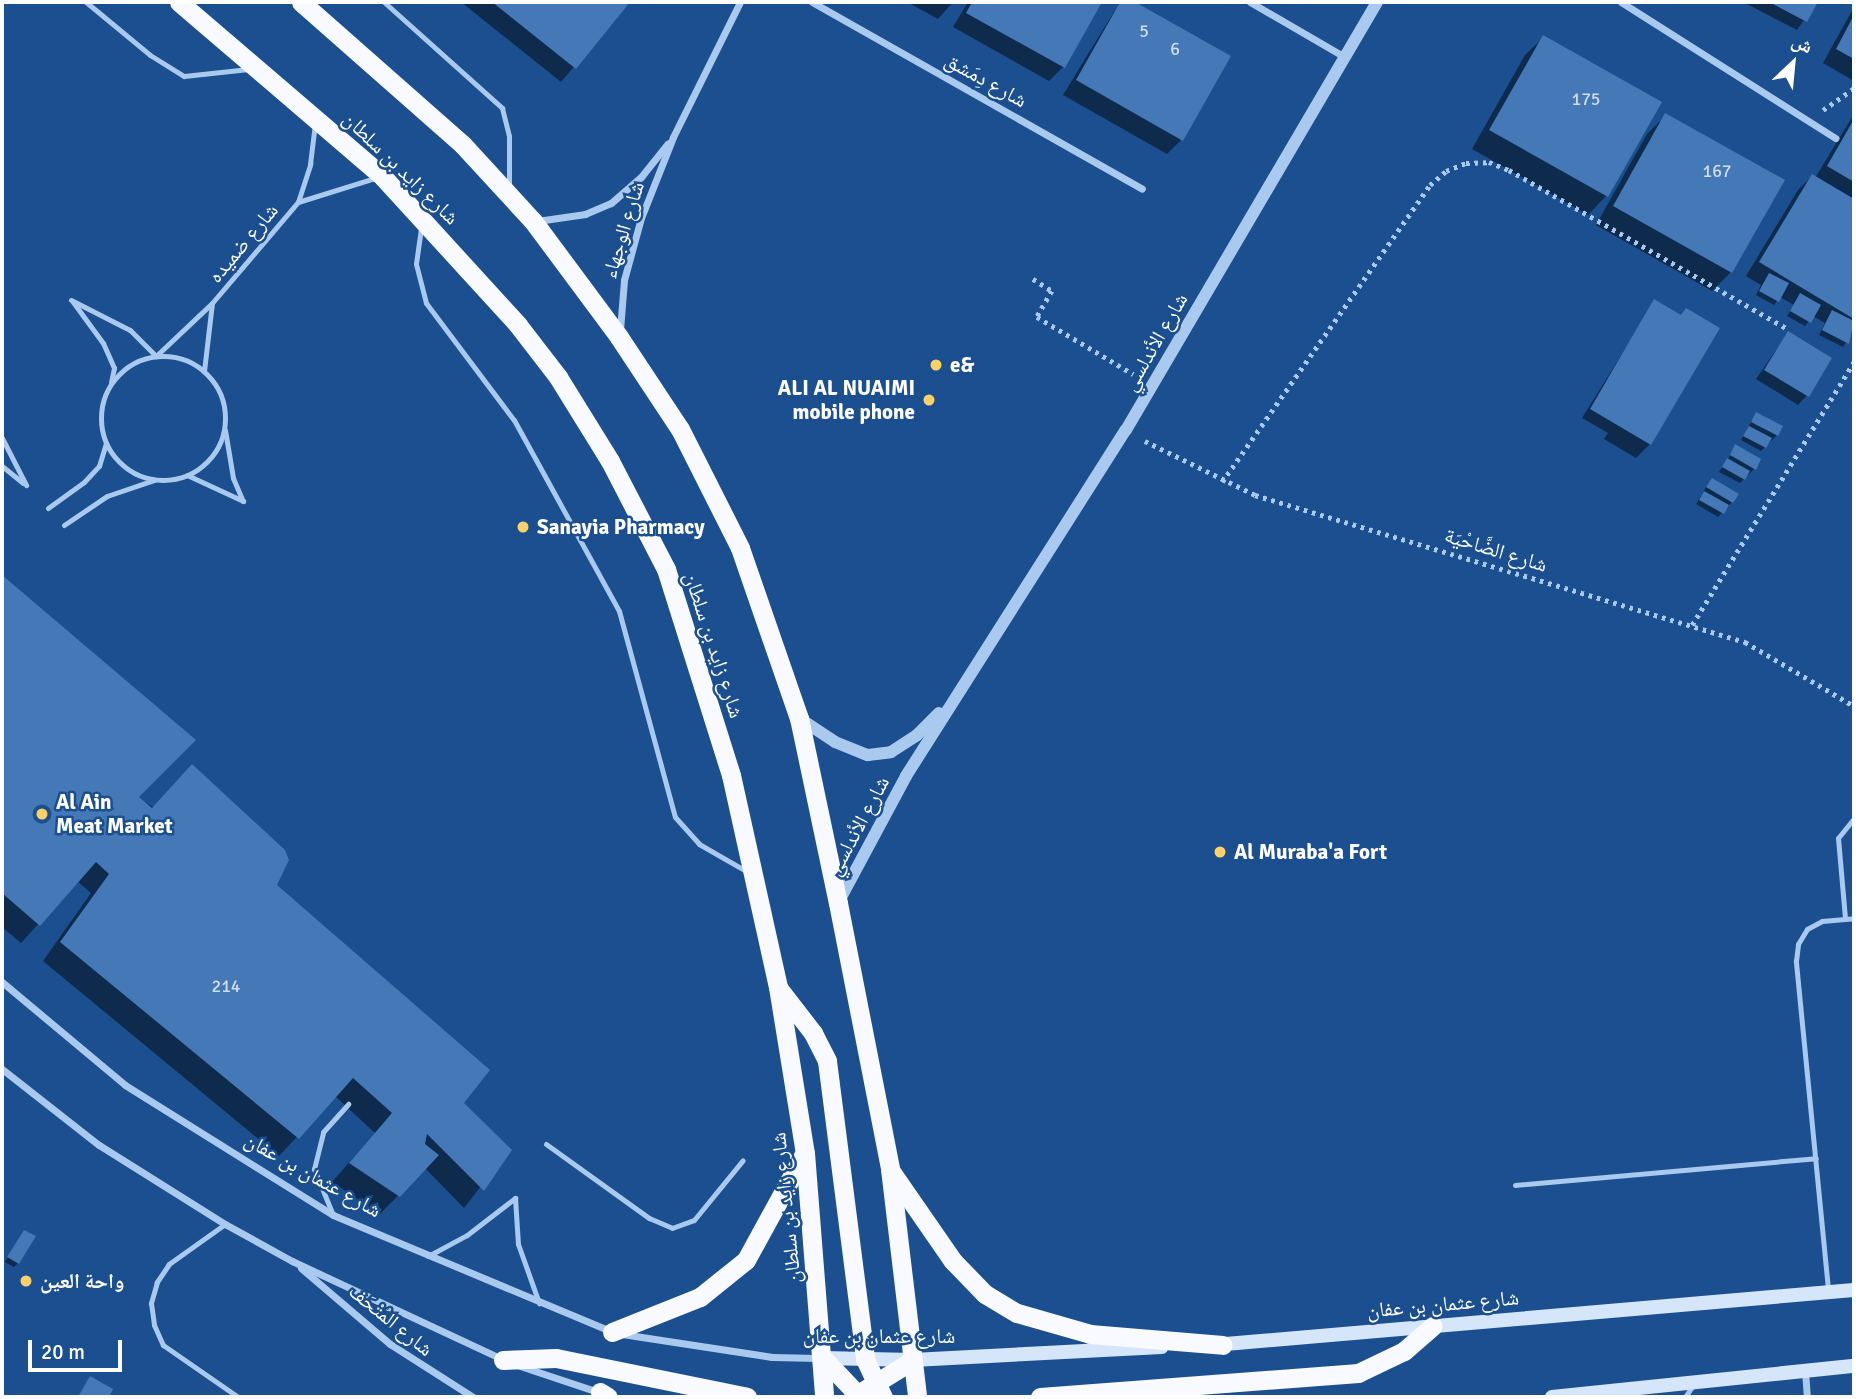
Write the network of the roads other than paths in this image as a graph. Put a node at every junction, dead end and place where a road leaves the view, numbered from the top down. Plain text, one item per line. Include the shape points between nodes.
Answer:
1 (86, 2) edge
2 (179, 2) edge
3 (300, 2) edge
4 (384, 2) edge
5 (740, 2) edge
6 (811, 2) edge
7 (1250, 2) edge
8 (1377, 2) edge
9 (1621, 2) edge
10 (1345, 57) junction
11 (256, 68) junction
12 (316, 117) junction
13 (673, 137) junction
14 (1835, 138) dead end
15 (383, 177) junction
16 (1142, 188) dead end
17 (509, 193) junction
18 (298, 202) junction
19 (424, 218) junction
20 (533, 221) junction
21 (212, 303) junction
22 (619, 337) junction
23 (156, 356) junction
24 (204, 371) junction
25 (110, 384) junction
26 (225, 426) junction
27 (2, 438) edge
28 (106, 443) junction
29 (2, 466) edge
30 (187, 475) junction
31 (155, 479) junction
32 (48, 508) dead end
33 (64, 525) dead end
34 (956, 696) junction
35 (799, 718) junction
36 (1854, 818) edge
37 (755, 876) junction
38 (838, 903) junction
39 (1845, 918) junction
40 (1854, 918) edge
41 (2, 982) edge
42 (778, 987) junction
43 (2, 1069) edge
44 (348, 1104) dead end
45 (546, 1144) dead end
46 (805, 1153) junction
47 (1816, 1158) junction
48 (744, 1160) dead end
49 (890, 1170) junction
50 (1516, 1185) dead end
51 (333, 1215) junction
52 (225, 1224) junction
53 (426, 1257) junction
54 (292, 1261) junction
55 (1854, 1290) edge
56 (1828, 1292) junction
57 (540, 1305) junction
58 (1433, 1326) junction
59 (612, 1332) junction
60 (1223, 1345) junction
61 (823, 1358) junction
62 (865, 1359) junction
63 (503, 1360) junction
64 (913, 1360) junction
65 (1854, 1366) edge
66 (1805, 1369) junction
67 (1696, 1381) junction
68 (879, 1391) edge
69 (608, 1396) edge
70 (857, 1396) edge
71 (238, 1397) edge
72 (472, 1397) edge
73 (747, 1397) edge
74 (824, 1397) edge
75 (916, 1397) edge
76 (1040, 1397) edge
77 (1552, 1397) edge
78 (1685, 1397) edge
79 (1807, 1397) edge

1 - 11 lane via 150,55 184,76
2 - 11 highway, شارع زايد بن سلطان
3 - 17 highway via 463,145
4 - 17 lane via 502,108 509,136
5 - 13 street, شارع الوجهاء
6 - 16 street, شارع دِمَشق
7 - 10 street
8 - 10 street, شارع الأندلسي
9 - 14 street
10 - 34 street, شارع الأندلسي via 1126,430
11 - 12 highway, شارع زايد بن سلطان
12 - 15 highway, شارع زايد بن سلطان
12 - 18 lane, شارع ضميده via 310,164
13 - 20 street, شارع الوجهاء via 641,177 611,203 585,214
13 - 22 street, شارع الوجهاء via 629,261
15 - 18 lane, شارع ضميده via 352,182
15 - 19 highway, شارع زايد بن سلطان
17 - 20 highway
18 - 21 lane, شارع ضميده
19 - 37 highway, شارع زايد بن سلطان via 558,377 639,511 666,569 698,661
19 - 37 lane via 416,264 426,303 514,420 619,611 676,817 699,844
20 - 22 highway
21 - 23 lane, شارع ضميده
21 - 24 lane, شارع ضميده
22 - 35 highway via 680,429 729,523
23 - 24 lane via 181,359
23 - 25 lane, شارع ضميده via 122,370
23 - 25 lane via 130,330 71,300 103,343 114,369
24 - 26 lane via 217,387
25 - 28 lane via 101,423
26 - 30 lane via 213,455
26 - 30 lane via 227,455 243,501
27 - 29 lane via 26,485
28 - 31 lane via 126,467
28 - 32 lane via 99,466
30 - 31 lane
31 - 33 lane via 107,496
34 - 35 street, شارع الأندلسي via 918,735 891,752 868,755 835,742
34 - 38 street, شارع الأندلسي via 865,848
35 - 38 highway
36 - 39 lane via 1839,838
37 - 42 highway, شارع زايد بن سلطان
38 - 49 highway
39 - 40 lane
39 - 47 lane via 1807,929 1798,944
41 - 51 street, شارع عثمان بن عفان via 125,1086
42 - 46 highway, شارع زايد بن سلطان
42 - 62 highway via 827,1061
43 - 52 street via 99,1145
44 - 51 lane via 323,1132 314,1169
45 - 48 lane via 649,1218 672,1228 694,1220
46 - 59 highway via 746,1260 700,1297
46 - 61 highway, شارع زايد بن سلطان
47 - 50 lane
47 - 56 lane
49 - 60 highway via 953,1261 985,1294 1017,1313 1090,1334
49 - 64 highway
51 - 53 street, شارع عثمان بن عفان
52 - 54 street
52 - 71 lane via 169,1264 151,1303 163,1345
53 - 57 street, شارع عثمان بن عفان
53 - 57 lane via 467,1235 515,1198 518,1244
54 - 63 street
54 - 72 street, شارع المُتْحَف via 390,1344
55 - 56 main road, شارع عثمان بن عفان
56 - 58 main road, شارع عثمان بن عفان
57 - 59 street, شارع عثمان بن عفان
58 - 60 main road, شارع عثمان بن عفان
58 - 76 highway via 1404,1351 1358,1373
59 - 61 street, شارع عثمان بن عفان via 772,1357
60 - 64 main road, شارع عثمان بن عفان
61 - 62 main road, شارع عثمان بن عفان
61 - 70 highway
61 - 74 highway, شارع زايد بن سلطان
62 - 64 main road, شارع عثمان بن عفان
62 - 68 highway
63 - 69 street
63 - 73 highway via 556,1357
64 - 68 highway
64 - 75 highway
65 - 66 main road
66 - 67 main road
66 - 79 street
67 - 77 main road
67 - 78 lane
68 - 70 highway

